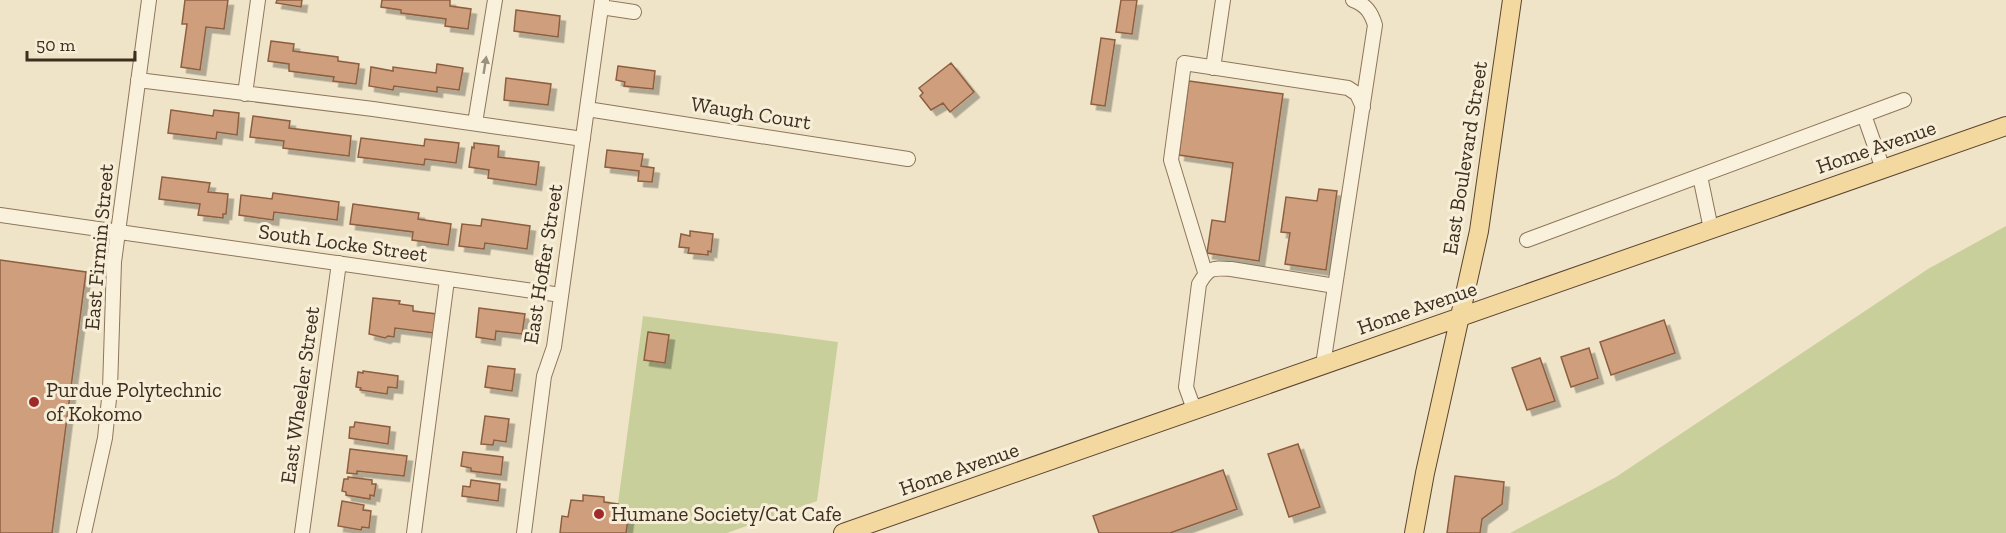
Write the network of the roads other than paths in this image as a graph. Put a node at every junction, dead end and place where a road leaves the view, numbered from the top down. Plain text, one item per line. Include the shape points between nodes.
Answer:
1 (149, 0) edge
2 (258, 0) edge
3 (495, 0) edge
4 (1223, 0) edge
5 (1353, 0) edge
6 (1512, 0) edge
7 (602, 4) edge
8 (634, 12) dead end
9 (1214, 68) junction
10 (138, 80) junction
11 (245, 94) junction
12 (1904, 100) dead end
13 (1362, 107) junction
14 (587, 109) junction
15 (1864, 115) junction
16 (475, 123) junction
17 (2006, 126) edge
18 (583, 139) junction
19 (908, 159) dead end
20 (1883, 169) junction
21 (1700, 176) junction
22 (0, 215) edge
23 (1711, 229) junction
24 (118, 232) junction
25 (1527, 240) dead end
26 (339, 263) junction
27 (1205, 272) junction
28 (447, 279) junction
29 (1335, 286) junction
30 (561, 295) junction
31 (1460, 317) junction
32 (1323, 365) junction
33 (1197, 409) junction
34 (84, 533) edge
35 (302, 533) edge
36 (414, 533) edge
37 (524, 533) edge
38 (843, 533) edge
39 (1414, 533) edge

1 - 10 street, East Firmin Street
2 - 11 street
16 -> 3 street
4 - 9 street
5 - 13 street via 1362,3 1375,25
6 - 31 main road, East Boulevard Street via 1479,231
7 - 8 street
7 - 14 street, East Hoffer Street
9 - 13 street via 1348,88 1357,94
9 - 27 street via 1184,63 1171,160
10 - 11 street
10 - 24 street, East Firmin Street
11 - 16 street
12 - 15 street
13 - 29 street
14 - 18 street, East Hoffer Street
14 - 19 street, Waugh Court
15 - 20 street
15 - 21 street
16 - 18 street
17 - 20 main road, Home Avenue
18 - 30 street, East Hoffer Street
20 - 23 main road, Home Avenue
21 - 23 street
21 - 25 street
22 - 24 street, South Locke Street
23 - 31 main road, Home Avenue
24 - 26 street, South Locke Street
24 - 34 street, East Firmin Street via 111,300 108,414
26 - 28 street, South Locke Street
26 - 35 street, East Wheeler Street
27 - 29 street via 1231,269
27 - 33 street via 1199,284 1186,387
28 - 30 street, South Locke Street
28 - 36 street
29 - 32 street
30 - 37 street, East Hoffer Street via 554,346 544,376
31 - 32 main road, Home Avenue
31 - 39 main road, East Boulevard Street
32 - 33 main road, Home Avenue
33 - 38 main road, Home Avenue

